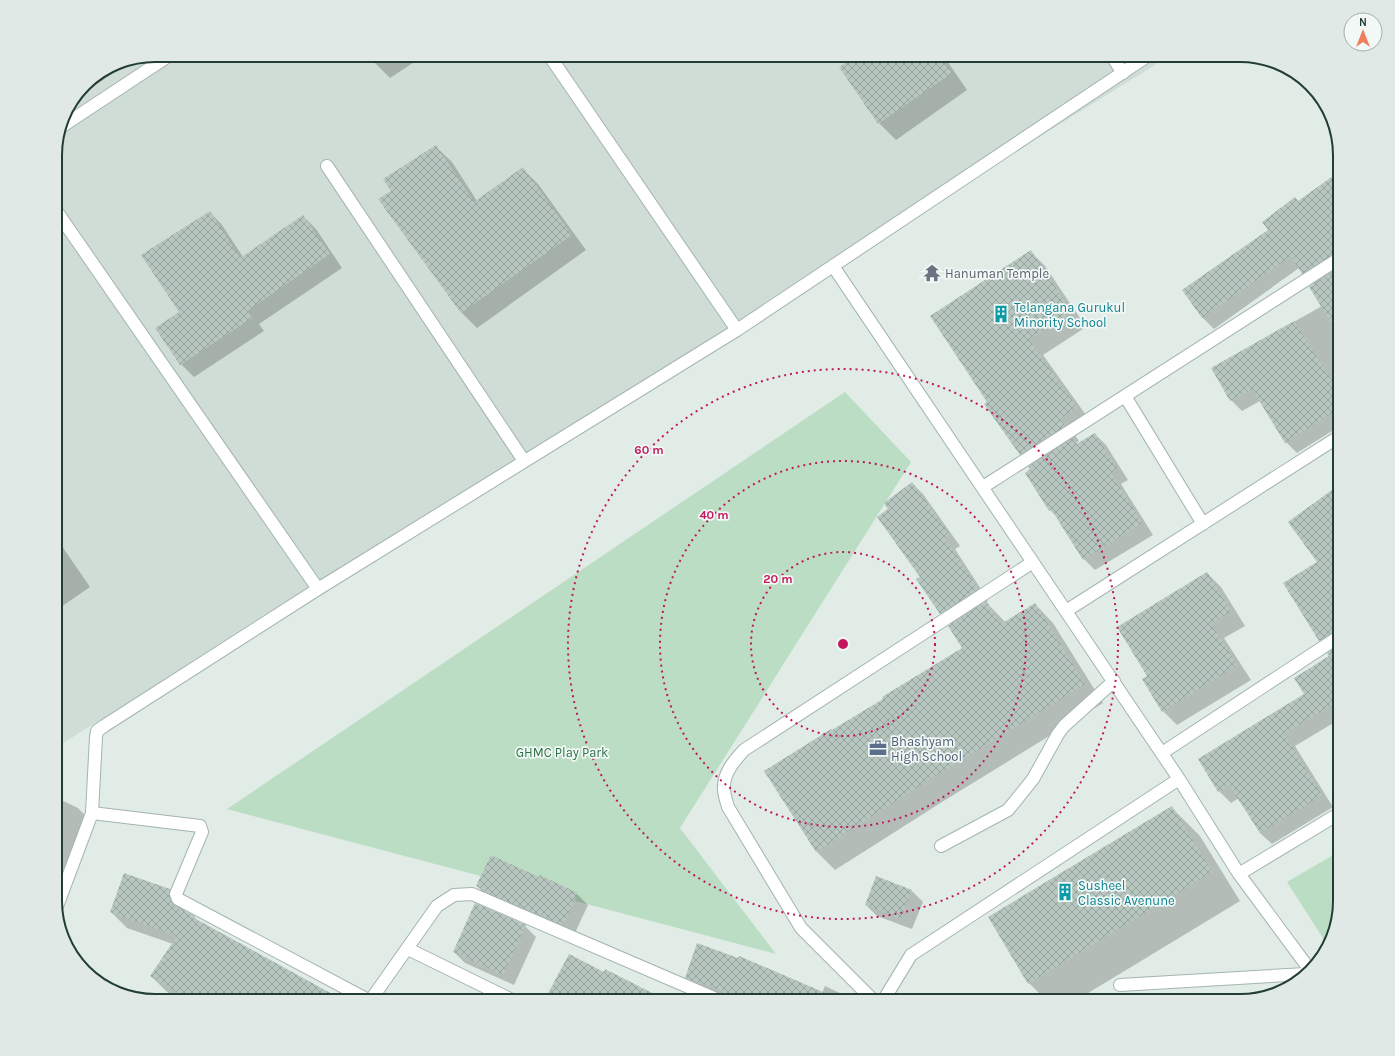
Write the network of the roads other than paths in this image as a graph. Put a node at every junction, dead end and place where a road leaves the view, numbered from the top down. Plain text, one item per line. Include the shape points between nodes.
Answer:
1 (159, 62) edge
2 (554, 62) edge
3 (1116, 62) edge
4 (1139, 62) edge
5 (1123, 73) junction
6 (68, 122) edge
7 (327, 166) dead end
8 (62, 219) edge
9 (1333, 262) edge
10 (833, 266) junction
11 (737, 330) junction
12 (1125, 396) junction
13 (1333, 440) edge
14 (524, 462) junction
15 (983, 487) junction
16 (1203, 524) junction
17 (1033, 562) junction
18 (318, 589) junction
19 (1066, 611) junction
20 (1333, 641) edge
21 (1114, 681) junction
22 (1162, 753) junction
23 (1179, 779) junction
24 (92, 813) junction
25 (1333, 817) edge
26 (941, 846) dead end
27 (1239, 874) junction
28 (62, 894) edge
29 (408, 948) junction
30 (1307, 966) edge
31 (1298, 974) edge
32 (1120, 984) dead end
33 (357, 994) edge
34 (375, 994) edge
35 (500, 994) edge
36 (705, 994) edge
37 (867, 994) edge
38 (887, 994) edge

1 - 6 street
2 - 11 street
3 - 5 street
4 - 5 street
5 - 10 street
7 - 14 street
8 - 18 street
9 - 12 street
10 - 11 street
10 - 15 street
11 - 14 street
12 - 15 street
12 - 16 street
13 - 16 street
14 - 18 street
15 - 17 street
16 - 19 street
17 - 19 street
17 - 37 street via 744,750 734,760 728,772 724,786 728,807 801,928
18 - 24 street via 97,731
19 - 21 street
20 - 22 street
21 - 22 street
21 - 26 street via 1064,726 1033,779 1008,810
22 - 23 street
23 - 27 street
23 - 38 street via 911,955
24 - 28 street
24 - 33 street via 200,826 202,832 176,894 178,899
25 - 27 street
27 - 30 street
29 - 34 street
29 - 35 street
29 - 36 street via 437,906 454,895 472,894
31 - 32 street

